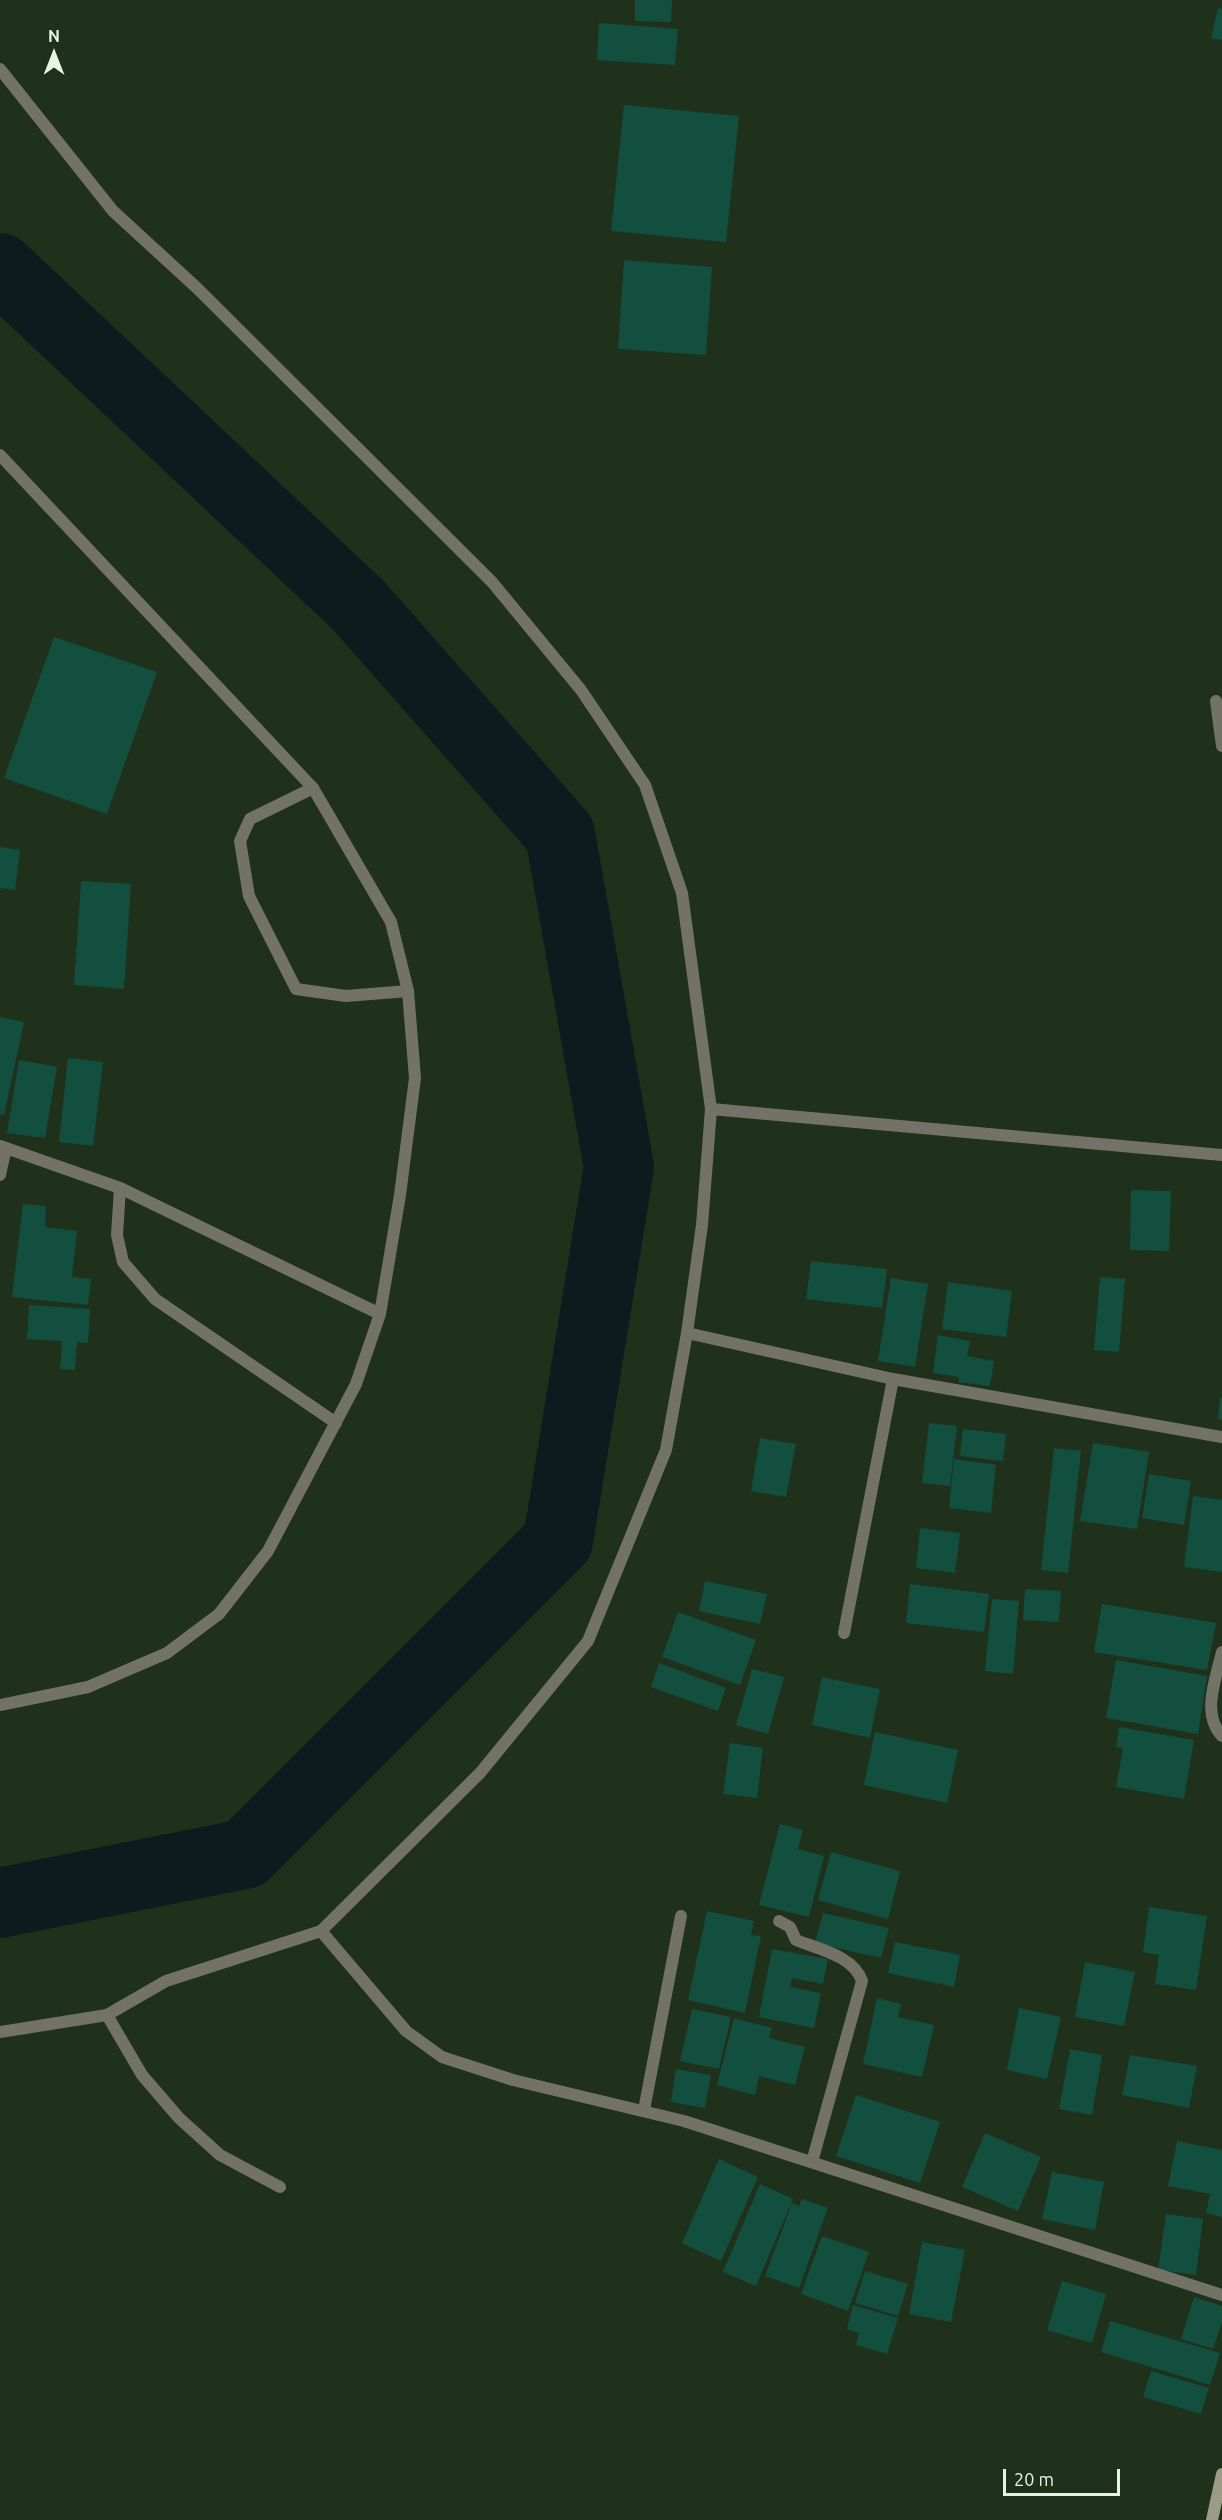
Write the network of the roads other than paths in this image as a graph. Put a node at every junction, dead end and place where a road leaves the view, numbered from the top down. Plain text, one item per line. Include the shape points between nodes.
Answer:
1 (0, 69) edge
2 (0, 455) edge
3 (1216, 701) dead end
4 (1222, 746) edge
5 (313, 788) junction
6 (408, 991) junction
7 (711, 1109) junction
8 (3, 1147) edge
9 (1222, 1155) edge
10 (0, 1175) edge
11 (120, 1188) junction
12 (380, 1314) junction
13 (687, 1334) junction
14 (893, 1379) junction
15 (336, 1423) junction
16 (1222, 1437) edge
17 (844, 1633) dead end
18 (1222, 1652) edge
19 (0, 1705) edge
20 (1222, 1736) edge
21 (681, 1917) dead end
22 (779, 1921) dead end
23 (321, 1931) junction
24 (107, 2015) junction
25 (0, 2032) edge
26 (644, 2110) junction
27 (812, 2162) junction
28 (280, 2187) dead end
29 (1222, 2295) edge
30 (1222, 2474) edge
31 (1212, 2520) edge

1 - 7 street via 113,211 197,288 492,582 581,690 645,785 682,893
2 - 5 street
3 - 4 street
5 - 6 street via 391,922
5 - 6 street via 250,819 240,841 249,896 296,989 346,996
6 - 12 street via 415,1078
7 - 9 street
7 - 13 street via 702,1225
8 - 10 street
8 - 11 street
11 - 12 street
11 - 15 street via 117,1235 123,1262 155,1299
12 - 15 street via 356,1384
13 - 14 street
13 - 23 street via 666,1450 588,1641 480,1773
14 - 16 street
14 - 17 street
15 - 19 street via 268,1551 219,1614 167,1653 88,1687
18 - 20 street via 1210,1701 1213,1727
21 - 26 street
22 - 27 street via 790,1927 795,1940 846,1960 859,1970 862,1981
23 - 24 street via 165,1981
23 - 26 street via 406,2031 442,2057 513,2080
24 - 25 street
24 - 28 street via 142,2075 179,2118 220,2155
26 - 27 street
27 - 29 street
30 - 31 street

